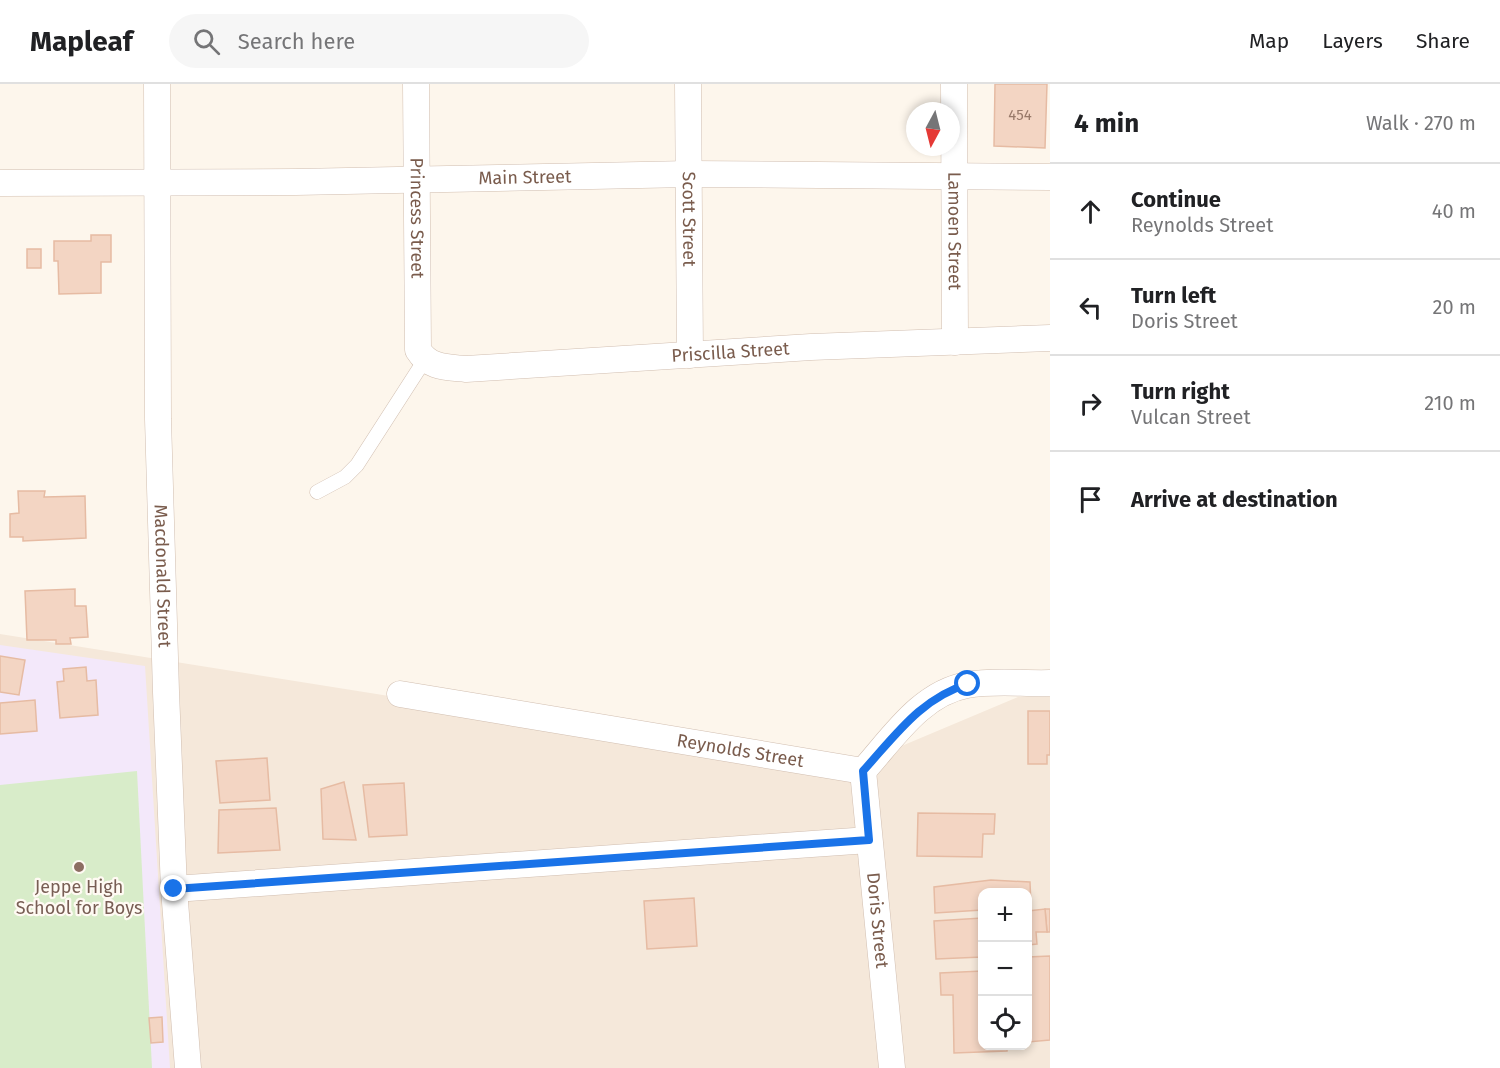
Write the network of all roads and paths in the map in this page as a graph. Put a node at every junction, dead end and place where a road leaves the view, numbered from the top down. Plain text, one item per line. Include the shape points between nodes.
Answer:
1 (157, 84) edge
2 (416, 84) edge
3 (688, 84) edge
4 (954, 84) edge
5 (689, 174) junction
6 (956, 177) junction
7 (1050, 177) edge
8 (416, 180) junction
9 (0, 183) edge
10 (156, 183) junction
11 (1050, 338) edge
12 (955, 342) junction
13 (421, 355) junction
14 (690, 355) junction
15 (317, 492) dead end
16 (1050, 683) edge
17 (400, 694) dead end
18 (863, 771) junction
19 (869, 840) junction
20 (174, 889) junction
21 (188, 1068) edge
22 (892, 1068) edge

1 - 10 street, Macdonald Street
2 - 8 street, Princess Street
3 - 5 street, Scott Street
4 - 6 street, Lamoen Street
5 - 6 street, Main Street
5 - 8 street, Main Street
5 - 14 street, Scott Street
6 - 7 street, Main Street
6 - 12 street, Lamoen Street
8 - 10 street, Main Street
8 - 13 street, Princess Street
9 - 10 street, Main Street
10 - 20 street, Macdonald Street via 158,419
11 - 12 street, Priscilla Street
12 - 14 street, Priscilla Street
13 - 14 street, Priscilla Street via 435,365 466,369
13 - 15 lane via 357,465 345,477
16 - 18 street via 968,684 948,690 919,709
17 - 18 street, Reynolds Street
18 - 19 street, Doris Street
19 - 20 street
19 - 22 street, Doris Street
20 - 21 street, Macdonald Street

